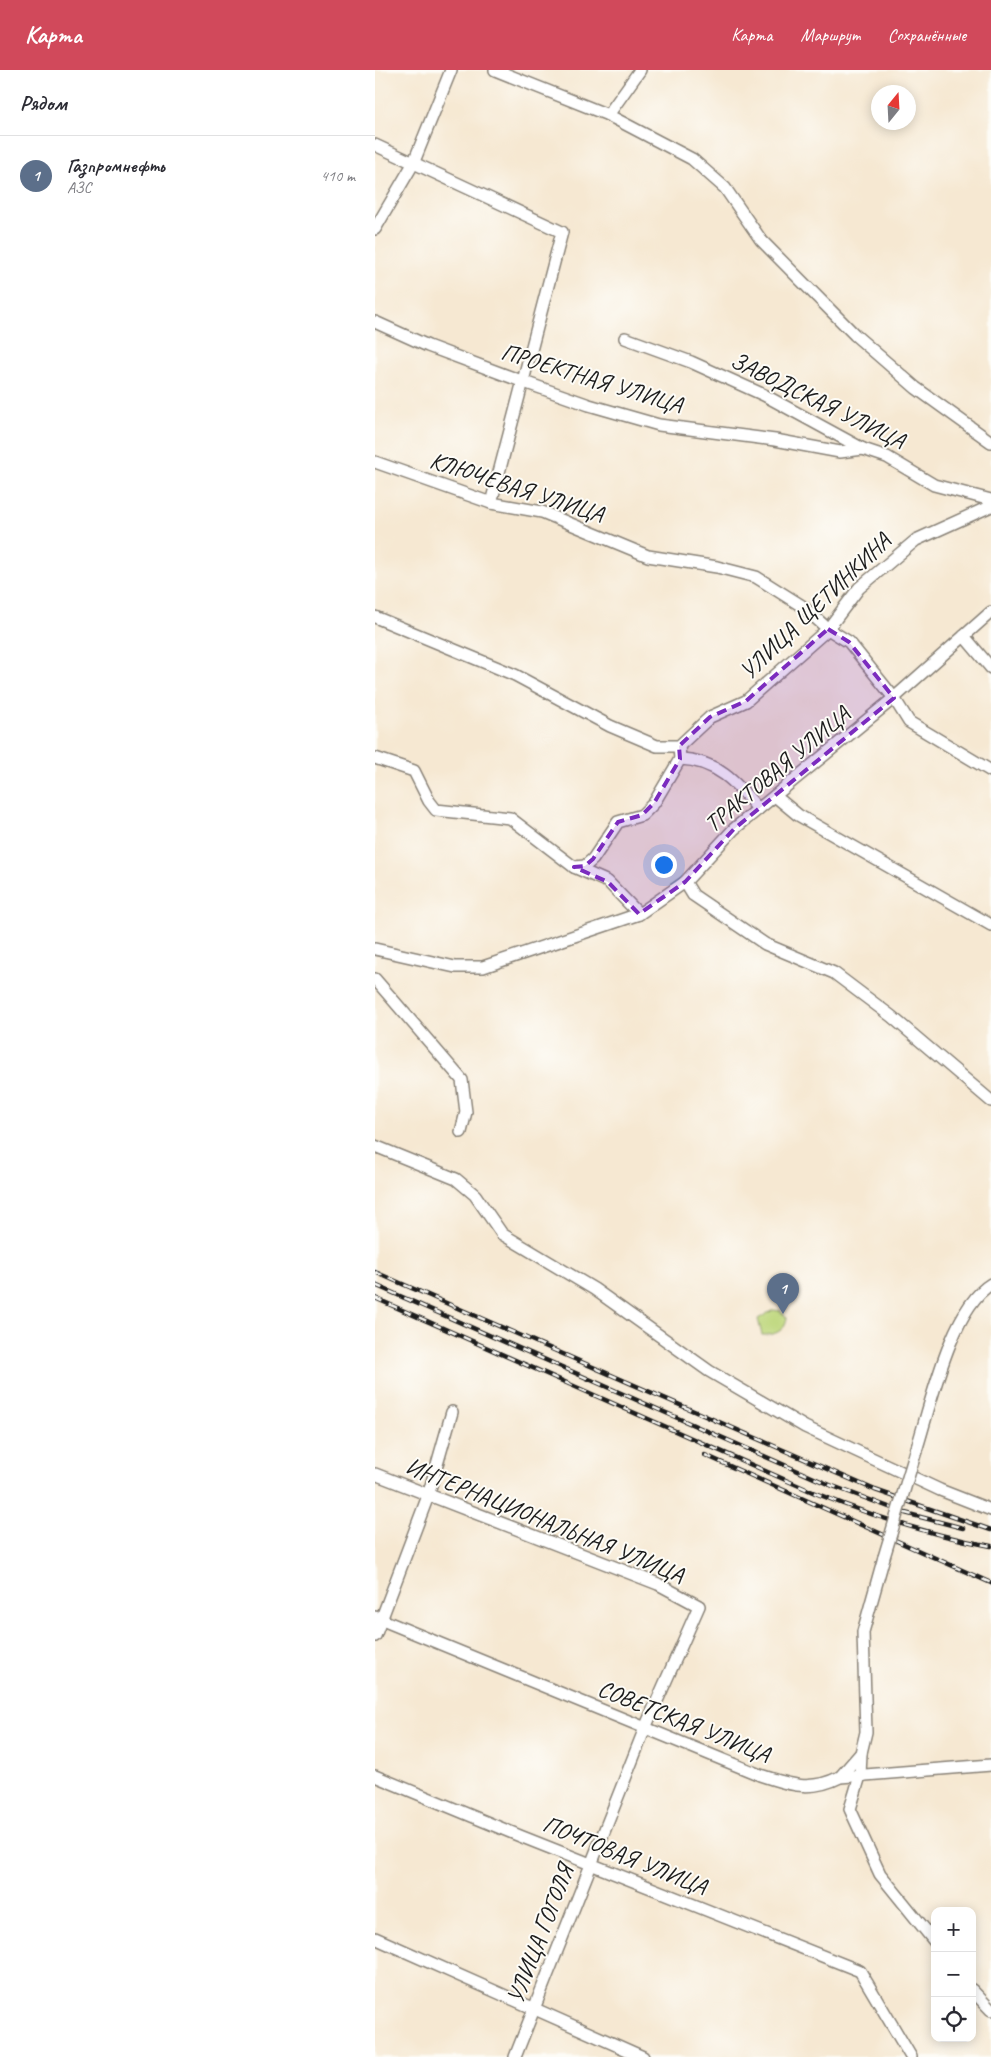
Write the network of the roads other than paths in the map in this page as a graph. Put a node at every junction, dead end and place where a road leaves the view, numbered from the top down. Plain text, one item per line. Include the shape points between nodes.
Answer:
1 (451, 70) edge
2 (495, 70) edge
3 (640, 70) edge
4 (608, 115) junction
5 (375, 145) edge
6 (413, 164) junction
7 (377, 222) edge
8 (375, 322) edge
9 (625, 338) dead end
10 (524, 382) junction
11 (991, 442) edge
12 (863, 449) junction
13 (375, 462) edge
14 (991, 500) edge
15 (491, 503) junction
16 (991, 506) edge
17 (991, 612) edge
18 (375, 617) edge
19 (828, 629) junction
20 (964, 636) junction
21 (991, 668) edge
22 (894, 698) junction
23 (679, 746) junction
24 (375, 758) edge
25 (680, 759) junction
26 (991, 771) edge
27 (775, 796) junction
28 (758, 809) junction
29 (574, 867) junction
30 (685, 882) junction
31 (639, 914) junction
32 (991, 925) edge
33 (375, 949) edge
34 (375, 980) edge
35 (991, 1101) edge
36 (461, 1132) dead end
37 (375, 1146) edge
38 (991, 1284) edge
39 (452, 1412) dead end
40 (375, 1474) edge
41 (428, 1496) junction
42 (991, 1510) edge
43 (699, 1606) joint
44 (378, 1619) edge
45 (375, 1636) edge
46 (645, 1728) junction
47 (861, 1753) junction
48 (991, 1765) edge
49 (375, 1776) edge
50 (860, 1776) junction
51 (841, 1778) junction
52 (590, 1864) junction
53 (931, 1937) edge
54 (375, 1938) edge
55 (976, 1994) edge
56 (535, 2009) junction
57 (991, 2010) edge
58 (515, 2057) edge
59 (643, 2057) edge
60 (911, 2057) edge

1 - 6 street
2 - 4 street
3 - 4 street
4 - 11 street via 692,159 725,188 761,240 855,335 916,388
5 - 6 street
6 - 7 street
6 - 10 street via 562,232
8 - 10 street, ПРОЕКТНАЯ УЛИЦА
9 - 12 street, ЗАВОДСКАЯ УЛИЦА via 691,362 764,395
10 - 12 street, ПРОЕКТНАЯ УЛИЦА via 659,425 839,452
10 - 15 street
12 - 14 street, ЗАВОДСКАЯ УЛИЦА via 887,456 934,485
13 - 15 street, КЛЮЧЕВАЯ УЛИЦА
15 - 19 street, КЛЮЧЕВАЯ УЛИЦА via 542,512 648,556 756,577 802,606
16 - 19 street, УЛИЦА ЩЕТИНКИНА via 916,540 859,588
17 - 20 street, ТРАКТОВАЯ УЛИЦА
18 - 23 street via 515,676 617,730 657,746
19 - 22 street, КЛЮЧЕВАЯ УЛИЦА via 849,642
19 - 23 street, УЛИЦА ЩЕТИНКИНА via 746,701 710,716
20 - 21 street
20 - 22 street, ТРАКТОВАЯ УЛИЦА
22 - 26 street, КЛЮЧЕВАЯ УЛИЦА via 909,722
22 - 27 street, ТРАКТОВАЯ УЛИЦА
23 - 25 street
24 - 29 street via 414,771 436,810 510,818
25 - 28 street via 692,760 723,773 738,784
25 - 29 street via 643,815 618,822 593,859 585,866
27 - 28 street, ТРАКТОВАЯ УЛИЦА
27 - 32 street via 798,815
28 - 30 street, ТРАКТОВАЯ УЛИЦА via 734,829
29 - 31 street via 608,882
30 - 31 street, ТРАКТОВАЯ УЛИЦА
30 - 35 street via 693,895 765,944 834,973 891,1016
31 - 33 street, ТРАКТОВАЯ УЛИЦА via 483,967 455,967
34 - 36 street via 463,1080 466,1112
37 - 42 street via 456,1178 475,1195 502,1234 594,1289 709,1371 805,1427 940,1490
38 - 47 street, bridge via 984,1288 963,1315 947,1352 883,1557 863,1632 866,1732
39 - 41 street
40 - 41 street, ИНТЕРНАЦИОНАЛЬНАЯ УЛИЦА
41 - 43 street, ИНТЕРНАЦИОНАЛЬНАЯ УЛИЦА via 658,1584
41 - 44 street
43 - 46 street, УЛИЦА ГОГОЛЯ
44 - 45 street
44 - 46 street, СОВЕТСКАЯ УЛИЦА
46 - 51 street, СОВЕТСКАЯ УЛИЦА via 760,1775 802,1787
46 - 52 street, УЛИЦА ГОГОЛЯ
47 - 50 street
47 - 51 street
48 - 50 street, СОВЕТСКАЯ УЛИЦА
49 - 52 street, ПОЧТОВАЯ УЛИЦА
50 - 51 street, СОВЕТСКАЯ УЛИЦА
50 - 53 street via 850,1809 881,1874
52 - 56 street, УЛИЦА ГОГОЛЯ
52 - 60 street, ПОЧТОВАЯ УЛИЦА via 860,1971
54 - 56 street
55 - 57 street
56 - 58 street, УЛИЦА ГОГОЛЯ
56 - 59 street

